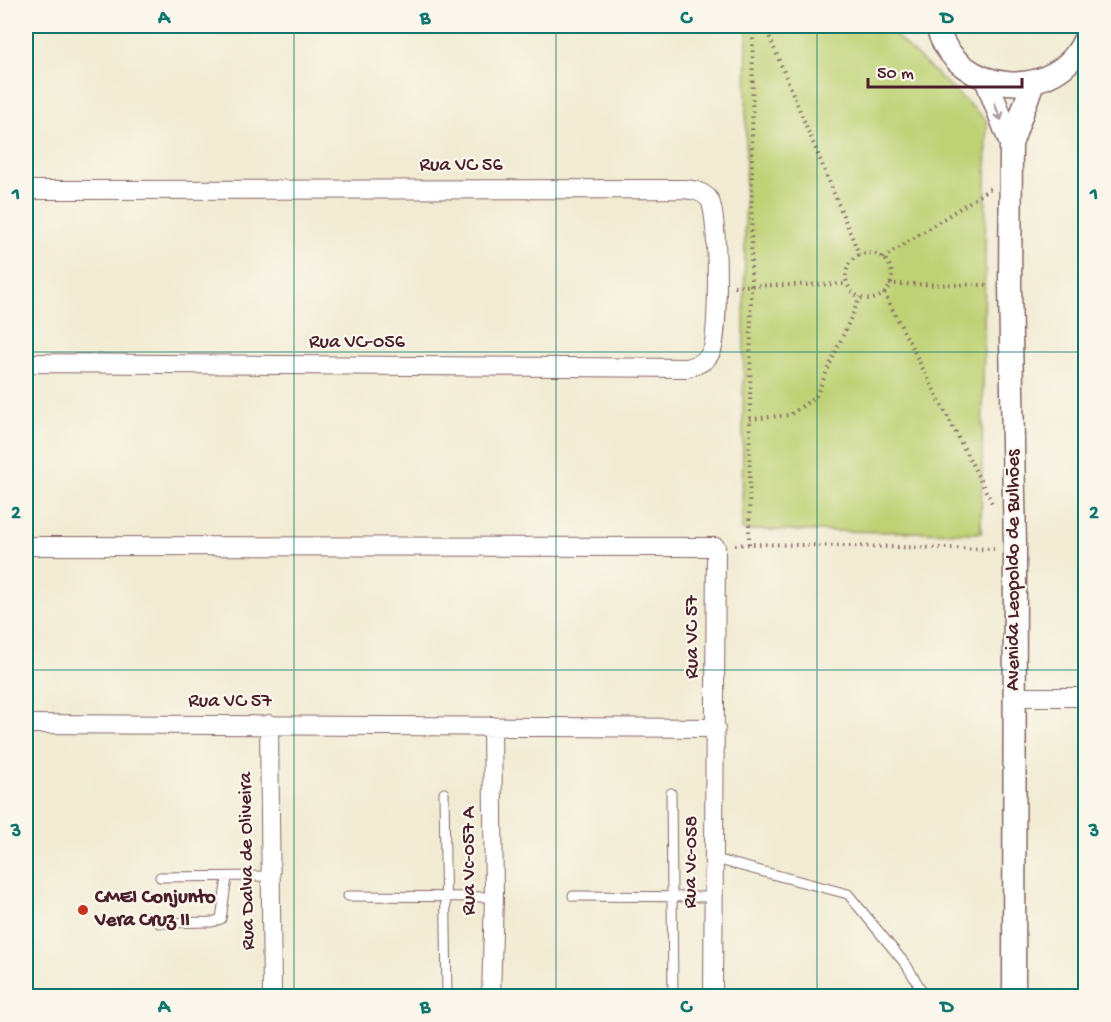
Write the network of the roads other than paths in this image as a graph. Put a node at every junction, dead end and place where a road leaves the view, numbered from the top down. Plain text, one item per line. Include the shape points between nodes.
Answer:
1 (933, 28) edge
2 (1086, 36) edge
3 (986, 80) junction
4 (1033, 82) junction
5 (1011, 144) junction
6 (26, 190) edge
7 (26, 363) edge
8 (687, 368) joint
9 (26, 546) edge
10 (1014, 697) junction
11 (1086, 697) edge
12 (26, 724) edge
13 (269, 724) junction
14 (492, 726) junction
15 (716, 728) junction
16 (444, 793) dead end
17 (671, 793) dead end
18 (715, 859) junction
19 (271, 876) junction
20 (160, 877) dead end
21 (226, 878) junction
22 (348, 896) dead end
23 (446, 896) junction
24 (573, 896) dead end
25 (494, 897) junction
26 (672, 897) junction
27 (714, 897) junction
28 (159, 923) dead end
29 (272, 996) edge
30 (447, 996) edge
31 (491, 996) edge
32 (673, 996) edge
33 (713, 996) edge
34 (925, 996) edge
35 (1014, 996) edge

1 - 3 street via 958,62
2 - 4 street via 1070,61
3 - 4 street via 1009,84
3 -> 5 street, Avenida Leopoldo de Bulhões
4 - 5 street, Avenida Leopoldo de Bulhões
5 - 10 street, Avenida Leopoldo de Bulhões
6 - 8 street, Rua VC 56 via 699,191 711,200 715,216 716,338 702,363
7 - 8 street, Rua VC-056
9 - 15 street, Rua VC 57 via 716,547
10 - 11 street
10 - 35 street, Avenida Leopoldo de Bulhões
12 - 13 street, Rua VC 57
13 - 14 street, Rua VC 57
13 - 19 street, Rua Dalva de Oliveira
14 - 15 street, Rua VC 57
14 - 25 street, Rua Vc-057 A
15 - 18 street, Rua Vc-058
16 - 23 lane
17 - 26 lane
18 - 27 street, Rua Vc-058
18 - 34 lane via 848,894 907,966
19 - 21 lane
19 - 29 street, Rua Dalva de Oliveira
20 - 21 lane
21 - 28 lane via 221,919
22 - 23 lane
23 - 25 lane
23 - 30 lane
24 - 26 lane
25 - 31 street, Rua Vc-057 A
26 - 27 lane
26 - 32 lane
27 - 33 street, Rua Vc-058

